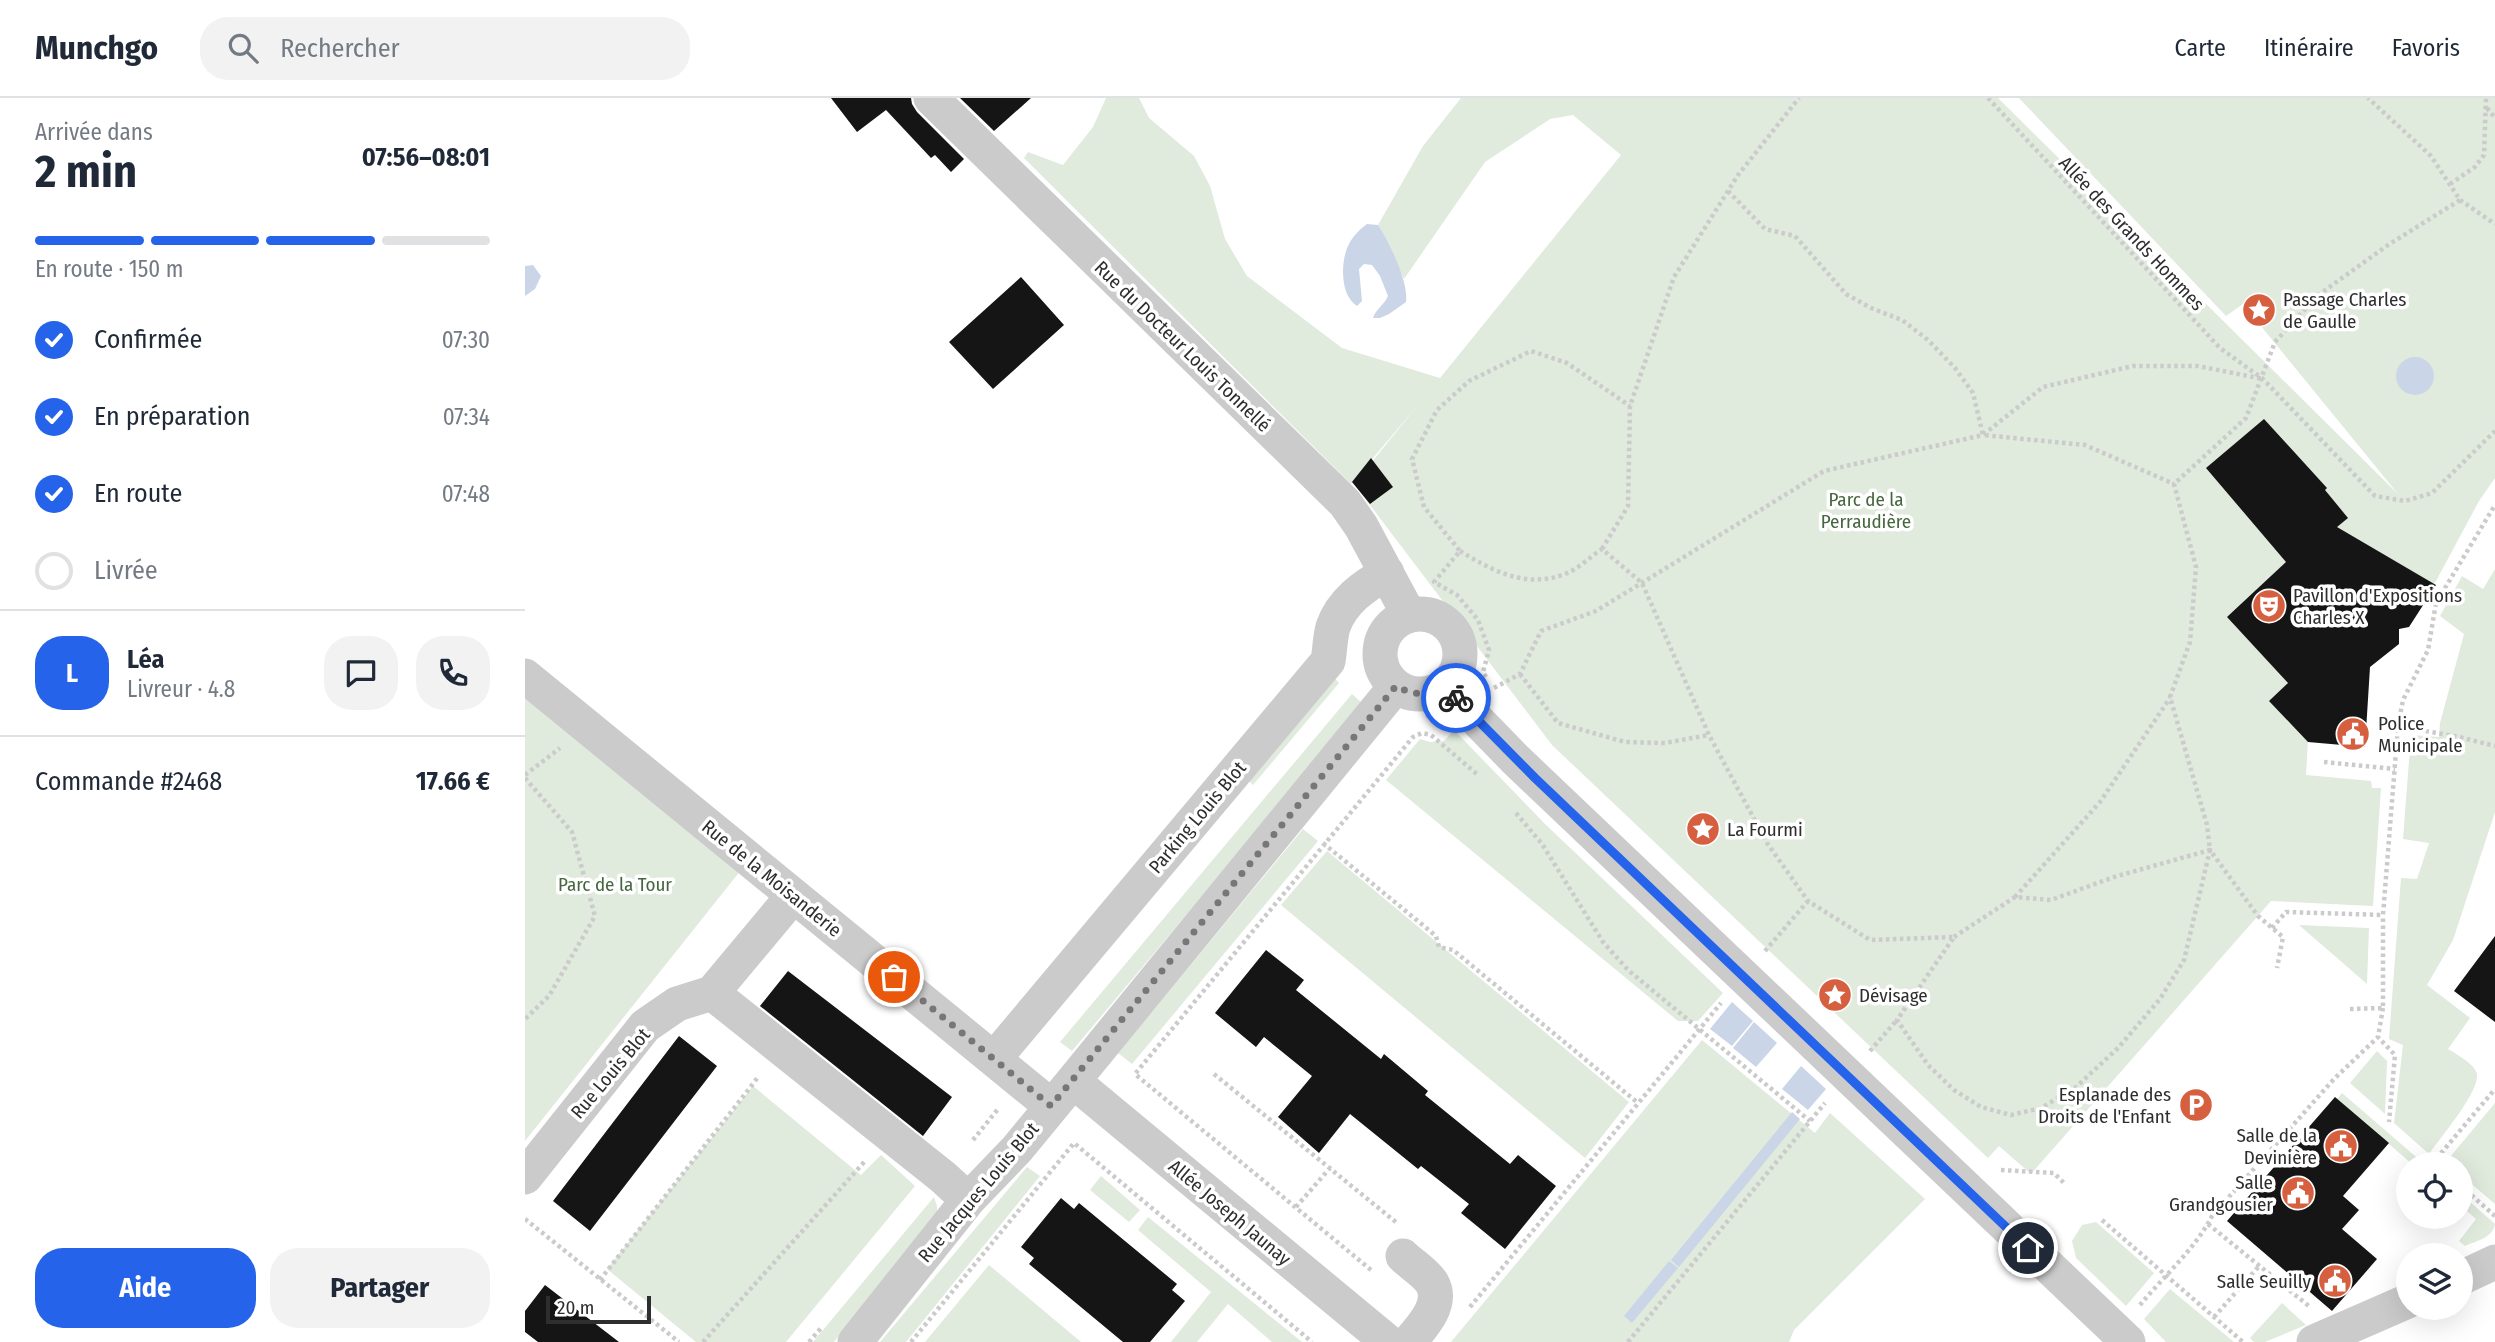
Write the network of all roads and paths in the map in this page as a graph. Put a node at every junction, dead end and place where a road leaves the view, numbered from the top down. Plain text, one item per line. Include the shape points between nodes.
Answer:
1 (930, 98) edge
2 (1799, 98) edge
3 (1988, 98) edge
4 (2368, 98) edge
5 (2486, 98) edge
6 (2486, 107) junction
7 (2495, 118) edge
8 (2450, 184) junction
9 (1728, 191) junction
10 (2460, 200) junction
11 (2495, 223) edge
12 (2263, 379) junction
13 (1630, 406) junction
14 (2495, 431) edge
15 (1983, 435) junction
16 (2173, 484) junction
17 (2495, 505) edge
18 (1602, 549) junction
19 (1460, 551) junction
20 (1387, 573) junction
21 (1642, 583) junction
22 (1409, 615) junction
23 (1520, 674) junction
24 (525, 676) edge
25 (1396, 686) junction
26 (1444, 686) junction
27 (2170, 697) junction
28 (2398, 726) junction
29 (1709, 735) junction
30 (552, 741) dead end
31 (2495, 746) edge
32 (2324, 762) dead end
33 (2395, 769) junction
34 (525, 776) edge
35 (1484, 780) dead end
36 (1509, 806) dead end
37 (1324, 843) junction
38 (2210, 850) junction
39 (793, 896) junction
40 (2015, 897) junction
41 (1808, 901) junction
42 (2383, 915) junction
43 (2273, 928) junction
44 (1954, 937) junction
45 (2277, 968) dead end
46 (1743, 977) junction
47 (712, 993) junction
48 (2383, 1008) junction
49 (2350, 1009) dead end
50 (525, 1019) edge
51 (1700, 1029) junction
52 (2378, 1037) junction
53 (781, 1047) junction
54 (995, 1059) junction
55 (1215, 1074) dead end
56 (2495, 1089) edge
57 (1062, 1094) junction
58 (1638, 1103) junction
59 (2389, 1122) dead end
60 (887, 1133) junction
61 (2443, 1152) edge
62 (1330, 1168) junction
63 (1988, 1170) dead end
64 (525, 1177) edge
65 (2065, 1184) dead end
66 (2473, 1197) edge
67 (968, 1200) junction
68 (1296, 1208) junction
69 (2495, 1216) edge
70 (525, 1219) edge
71 (2102, 1220) dead end
72 (2208, 1224) junction
73 (1395, 1254) junction
74 (2495, 1262) edge
75 (2260, 1265) junction
76 (2473, 1272) edge
77 (2164, 1275) junction
78 (600, 1280) junction
79 (2307, 1305) dead end
80 (2396, 1306) edge
81 (1467, 1311) dead end
82 (2214, 1317) junction
83 (2131, 1327) edge
84 (679, 1342) edge
85 (703, 1342) edge
86 (855, 1342) edge
87 (911, 1342) edge
88 (1312, 1342) edge
89 (1388, 1342) edge
90 (1409, 1342) edge
91 (1627, 1342) edge
92 (2243, 1342) edge
93 (2314, 1342) edge

1 - 20 street, Rue du Docteur Louis Tonnellé via 1345,503
2 - 9 path
3 - 12 path, Allée des Grands Hommes via 2220,348
4 - 8 path via 2431,156
5 - 6 path
6 - 7 path
6 - 8 path via 2484,155
8 - 10 path
9 - 13 path via 1674,277
9 - 15 path via 1765,229 1795,236 1846,294 1902,320 1928,340 1973,393
10 - 11 path
10 - 12 path via 2317,296 2275,342
12 - 14 path, Allée des Grands Hommes via 2375,496 2405,501 2431,494
12 - 15 path via 2197,366 2133,366 2043,387
12 - 16 path via 2246,418
13 - 18 path via 1628,506
13 - 19 path via 1567,363 1531,351 1469,381 1437,410 1412,459 1424,507
15 - 16 path via 2085,445
15 - 21 path via 1824,471
16 - 27 path via 2196,567 2190,642
17 - 28 path via 2436,603 2428,650 2403,700
18 - 19 path via 1566,573 1530,581 1493,571
18 - 21 path
19 - 23 path via 1434,582 1457,595 1478,620 1489,650 1483,672 1492,689
20 - 22 street, Rue du Docteur Louis Tonnellé
20 - 54 street, Parking Louis Blot via 1347,602 1333,627 1328,661
21 - 23 path via 1596,611 1541,631
21 - 29 path
22 - 25 street via 1393,623 1380,648 1380,662
22 - 26 street via 1442,620 1458,640 1459,665
23 - 29 path via 1558,723 1625,742 1664,743
24 - 39 street, Rue de la Moisanderie
25 - 26 street via 1420,694
25 - 57 street, Rue Jacques Louis Blot
26 - 46 street
27 - 38 path
27 - 40 path via 2100,802
28 - 31 path
28 - 33 path
29 - 41 path via 1767,843
30 - 34 path via 562,747
32 - 33 path
33 - 42 path
34 - 50 path via 572,832 594,916 549,996
35 - 37 path via 1431,734 1422,733 1413,737
36 - 51 path via 1542,845 1603,942 1628,970
37 - 58 path via 1436,936 1439,947 1453,950
37 - 68 path via 1135,1074
38 - 40 path via 2051,900
38 - 43 path via 2258,916
38 - 44 path via 2183,960 2160,999 2075,1088 2042,1108 2011,1115 1981,1107 1928,1065 1897,1020
39 - 47 street
39 - 54 street, Rue de la Moisanderie
40 - 44 path
41 - 44 path via 1870,940
41 - 46 path
42 - 43 path via 2285,912
42 - 48 path
43 - 45 path via 2283,937
46 - 51 path
46 - 83 street
47 - 53 street
47 - 64 street, Rue Louis Blot via 677,1004 645,1026
48 - 49 path
48 - 52 path
51 - 58 path
51 - 91 path via 1810,1121
52 - 59 path via 2395,1055
52 - 72 path via 2334,1079
53 - 60 street
53 - 78 path
54 - 57 street, Rue de la Moisanderie
55 - 62 path
56 - 61 path
57 - 67 street, Rue Jacques Louis Blot
57 - 89 street, Allée Joseph Jaunay
58 - 81 path
60 - 67 street
60 - 85 path
62 - 68 path
62 - 73 path
63 - 65 path via 2054,1173
66 - 69 path
67 - 86 street, Rue Jacques Louis Blot
68 - 73 path
70 - 78 path
71 - 77 path
72 - 75 path
72 - 77 path
73 - 90 street via 1432,1283 1436,1299 1427,1320
74 - 76 street
75 - 79 path
75 - 82 path
77 - 82 path
77 - 83 path
78 - 84 path
80 - 93 street
82 - 92 path
87 - 88 path via 1074,1143

